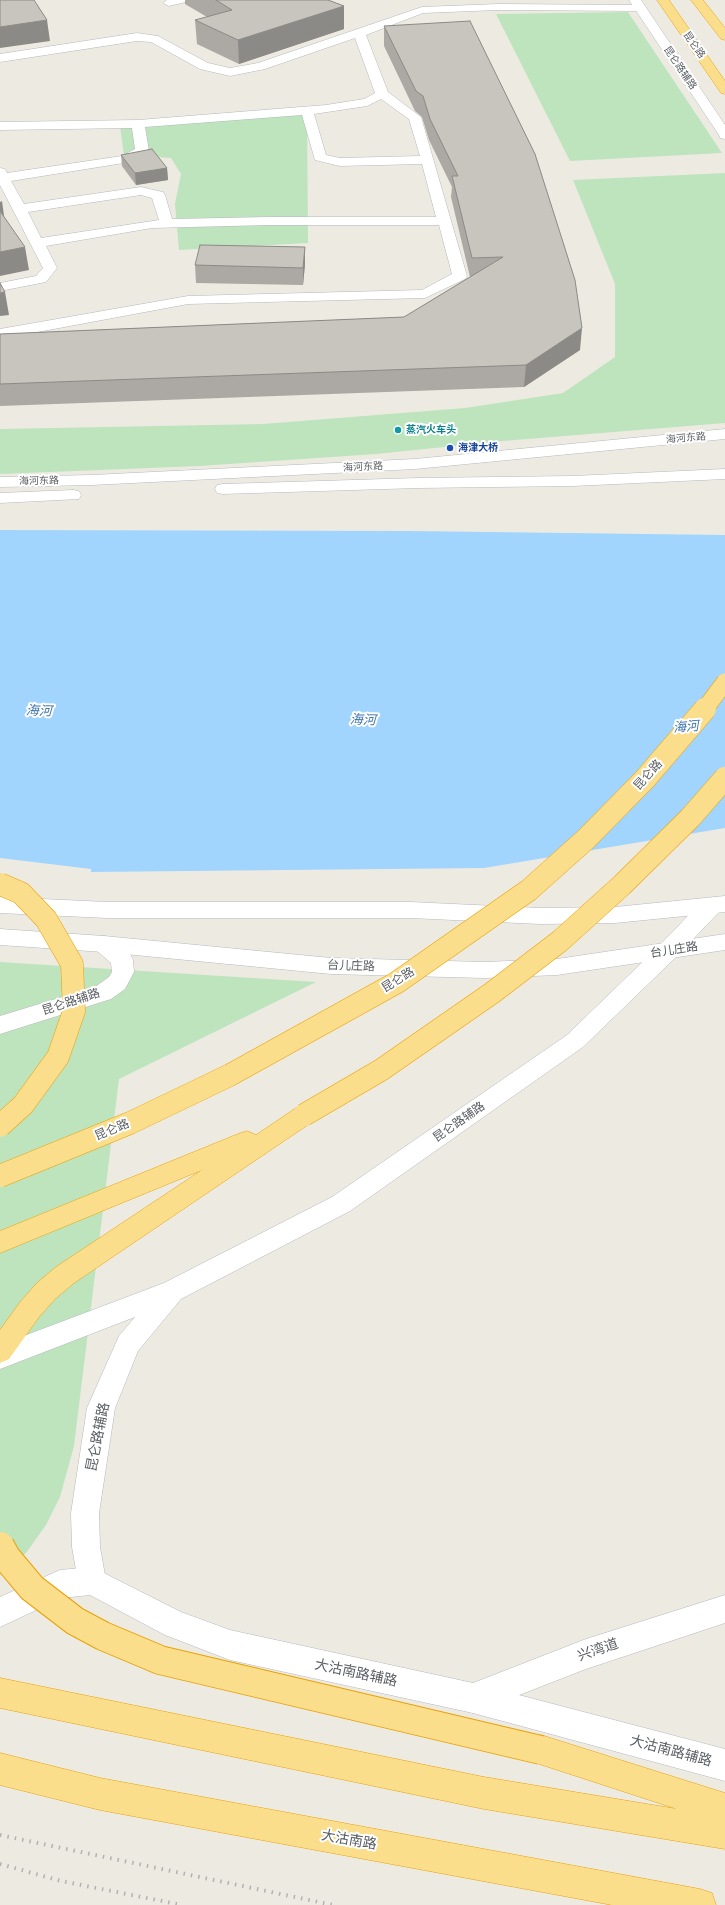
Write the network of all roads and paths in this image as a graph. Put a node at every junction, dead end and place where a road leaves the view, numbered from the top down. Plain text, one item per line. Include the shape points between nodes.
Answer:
1 (182, 0) edge
2 (663, 0) edge
3 (697, 0) edge
4 (169, 3) dead end
5 (637, 4) edge
6 (359, 33) junction
7 (725, 36) edge
8 (0, 58) edge
9 (725, 90) edge
10 (382, 94) junction
11 (307, 111) junction
12 (138, 124) junction
13 (0, 126) edge
14 (725, 135) edge
15 (427, 160) junction
16 (3, 182) edge
17 (19, 209) junction
18 (445, 221) junction
19 (167, 224) junction
20 (37, 243) junction
21 (0, 287) edge
22 (0, 334) edge
23 (725, 434) edge
24 (725, 474) edge
25 (0, 482) edge
26 (0, 498) edge
27 (725, 682) edge
28 (725, 778) edge
29 (0, 884) edge
30 (0, 905) edge
31 (718, 905) edge
32 (0, 937) edge
33 (725, 942) edge
34 (104, 944) junction
35 (667, 952) junction
36 (0, 1025) edge
37 (304, 1115) junction
38 (0, 1126) edge
39 (0, 1176) edge
40 (0, 1242) edge
41 (173, 1291) junction
42 (0, 1351) edge
43 (0, 1357) edge
44 (0, 1546) edge
45 (92, 1581) junction
46 (725, 1609) edge
47 (0, 1612) edge
48 (0, 1693) edge
49 (473, 1698) junction
50 (725, 1765) edge
51 (0, 1769) edge
52 (725, 1809) edge
53 (725, 1833) edge
54 (700, 1905) edge

1 - 4 street
2 - 9 highway, 昆仑路
3 - 7 highway
5 - 6 street via 422,10
5 - 14 street, 昆仑路辅路
6 - 8 street via 261,66 230,72 204,66 154,39 137,37
6 - 10 street
10 - 11 street via 367,102
10 - 15 street via 415,117
11 - 12 street
11 - 15 street via 320,157 340,162
12 - 13 street
12 - 16 street via 142,150 125,159
15 - 18 street
16 - 17 street
17 - 19 street via 141,191 158,195
17 - 20 street
18 - 19 street
18 - 22 street via 460,276 425,294 188,300
19 - 20 street via 152,224
20 - 21 street via 50,268 40,279
23 - 25 street, 海河东路 via 415,464 100,480
24 - 26 street, 海河东路
27 - 39 highway, 昆仑路, bridge via 645,779 586,839 530,890 469,934 396,983 230,1075 130,1123
28 - 37 highway, bridge via 622,885 560,941 492,993 381,1070
29 - 38 highway, bridge via 21,893 46,919 72,964 74,1011 58,1057 22,1105
30 - 31 street via 107,910 410,910 540,916 615,915
31 - 35 street, 昆仑路辅路
32 - 34 street, 台儿庄路
33 - 35 street, 台儿庄路
34 - 35 street, 台儿庄路 via 331,966 485,970 557,967
34 - 36 street, 昆仑路辅路 via 122,960 123,972 118,983 103,993
35 - 41 street, 昆仑路辅路 via 575,1041 341,1204
37 - 40 highway via 218,1154
37 - 42 highway via 65,1275 30,1309
41 - 43 street, 昆仑路辅路
41 - 45 street, 昆仑路辅路 via 128,1344 101,1408 85,1513 86,1547
44 - 52 highway, bridge via 32,1588 75,1621 160,1660 541,1750
45 - 47 street via 60,1584
45 - 49 street, 大沽南路辅路 via 175,1625 230,1645
46 - 49 street, 兴湾道 via 586,1654
48 - 53 highway via 484,1793
49 - 50 street, 大沽南路辅路
51 - 54 highway, 大沽南路 via 100,1794

